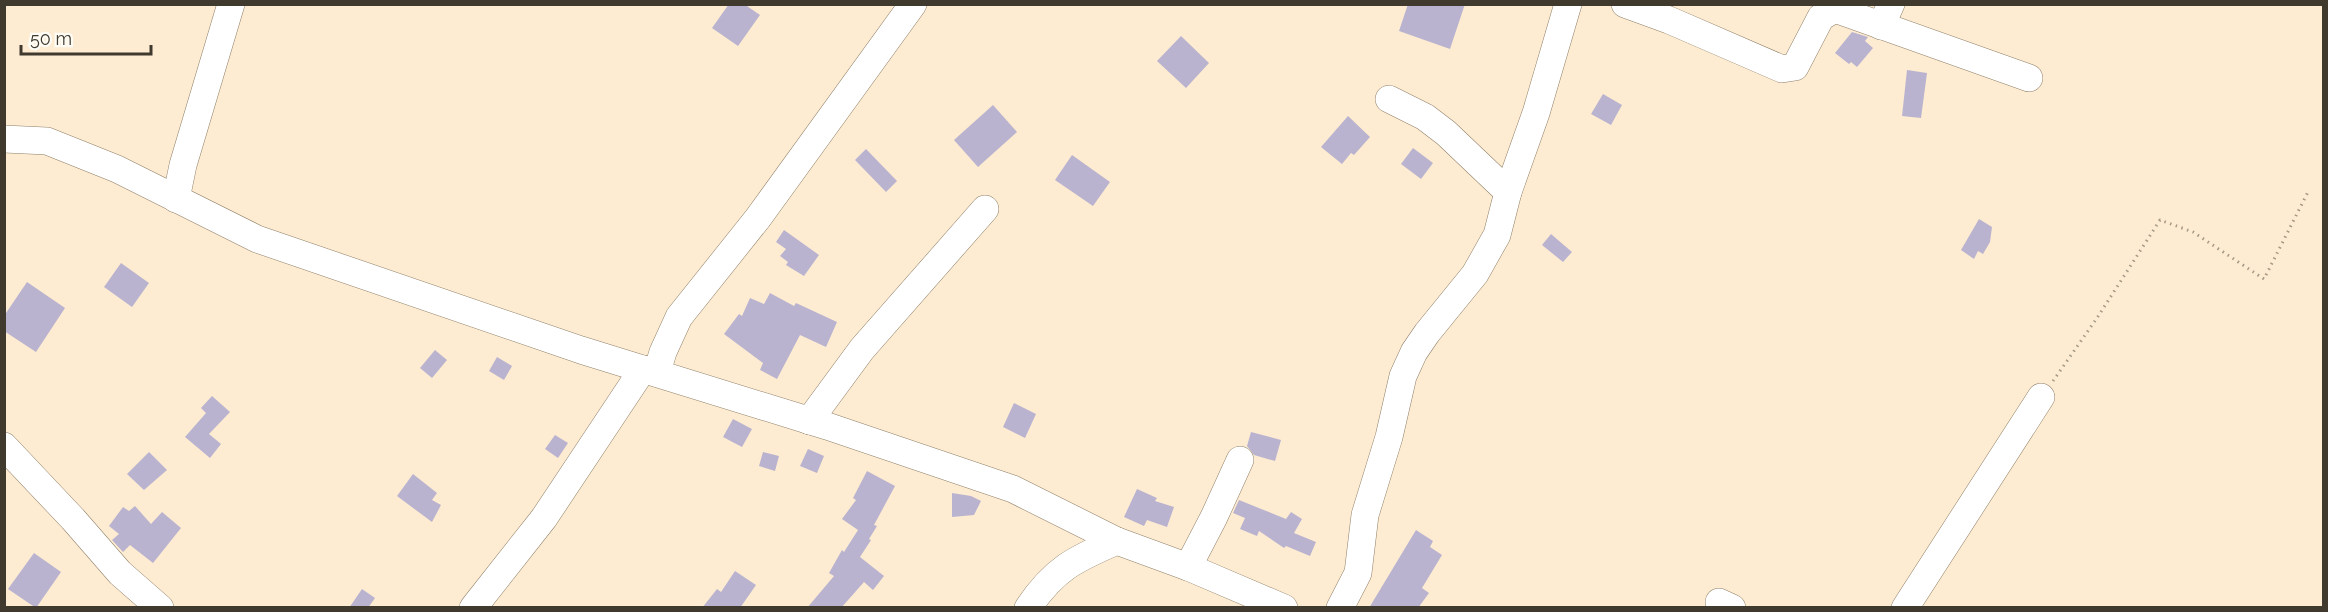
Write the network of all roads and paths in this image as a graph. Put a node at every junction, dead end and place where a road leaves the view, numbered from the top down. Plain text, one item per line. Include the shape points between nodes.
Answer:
1 (231, 4) edge
2 (913, 4) edge
3 (1568, 4) edge
4 (1625, 4) edge
5 (1886, 16) edge
6 (2029, 78) dead end
7 (1389, 99) dead end
8 (4, 139) edge
9 (2309, 190) dead end
10 (1509, 192) junction
11 (176, 199) junction
12 (985, 209) dead end
13 (650, 370) junction
14 (2041, 398) joint
15 (809, 421) junction
16 (4, 446) edge
17 (1240, 460) dead end
18 (1117, 541) junction
19 (1188, 567) junction
20 (160, 608) edge
21 (473, 608) edge
22 (1028, 608) edge
23 (1284, 608) edge
24 (1340, 608) edge
25 (1905, 608) edge

1 - 11 street
2 - 13 street via 758,218 679,317
3 - 10 street
4 - 5 street via 1782,69 1795,67 1821,17 1834,9
5 - 6 street
7 - 10 street via 1446,133
8 - 11 street via 47,141 117,169
9 - 14 path via 2264,279 2193,232 2160,220
10 - 24 street via 1487,256 1427,333 1403,376 1365,515 1358,573
11 - 13 street via 257,239 570,347
12 - 15 street via 862,349
13 - 15 street
13 - 21 street via 544,518
14 - 25 street
15 - 18 street via 1013,489
16 - 20 street via 120,573
17 - 19 street
18 - 19 street
18 - 22 street via 1076,559 1055,574
19 - 23 street

